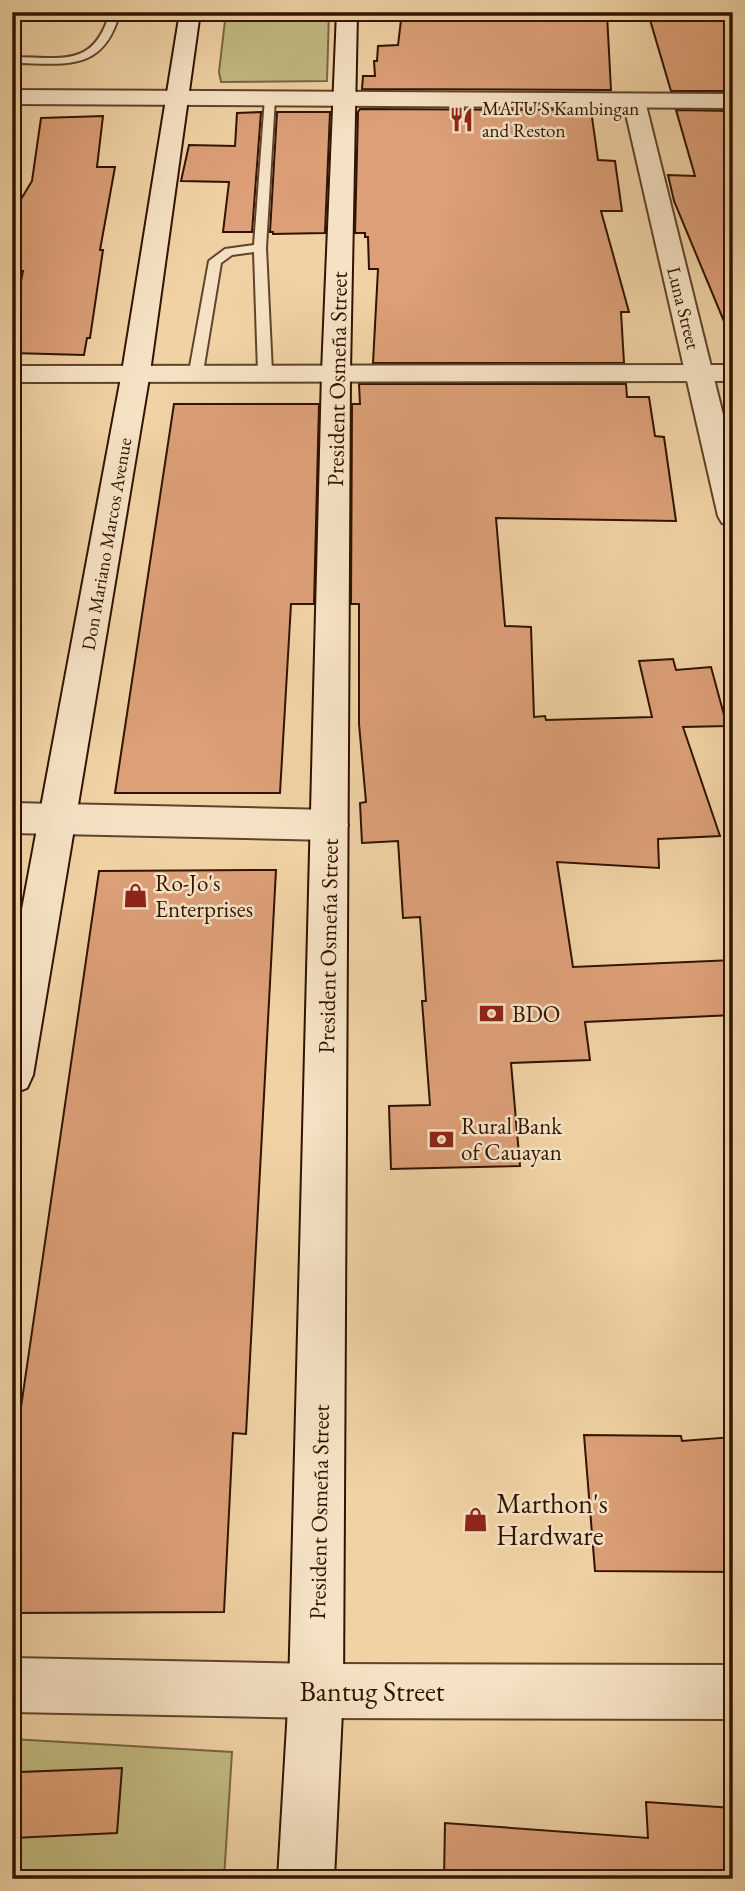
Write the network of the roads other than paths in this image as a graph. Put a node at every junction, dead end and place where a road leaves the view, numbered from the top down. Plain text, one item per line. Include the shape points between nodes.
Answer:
1 (115, 12) edge
2 (191, 12) edge
3 (347, 12) edge
4 (12, 60) edge
5 (12, 97) edge
6 (178, 98) junction
7 (270, 98) junction
8 (346, 98) junction
9 (634, 100) junction
10 (733, 101) edge
11 (260, 248) junction
12 (136, 372) junction
13 (196, 372) junction
14 (265, 372) junction
15 (336, 372) junction
16 (700, 373) junction
17 (733, 373) edge
18 (12, 374) edge
19 (733, 516) edge
20 (12, 818) edge
21 (58, 819) junction
22 (330, 825) junction
23 (12, 1075) edge
24 (12, 1685) edge
25 (316, 1691) junction
26 (733, 1692) edge
27 (306, 1879) edge

1 - 4 lane via 102,46 90,54
2 - 6 main road, Don Mariano Marcos Avenue
3 - 8 main road, President Osmeña Street
5 - 6 main road
6 - 7 main road
6 - 12 main road, Don Mariano Marcos Avenue
7 - 8 main road
7 - 11 lane
8 - 9 main road
8 - 15 main road, President Osmeña Street
9 - 10 main road
9 - 16 main road, Luna Street
11 - 13 lane via 229,252 215,261
11 - 14 lane
12 - 13 main road
12 - 18 main road
12 - 21 main road, Don Mariano Marcos Avenue
13 - 14 main road
14 - 15 main road
15 - 16 main road
15 - 22 main road, President Osmeña Street
16 - 17 main road
16 - 19 main road, Luna Street
20 - 21 main road
21 - 22 main road
21 - 23 main road, Don Mariano Marcos Avenue
22 - 25 main road, President Osmeña Street
24 - 25 main road, Bantug Street
25 - 26 main road, Bantug Street
25 - 27 main road, President Osmeña Street

